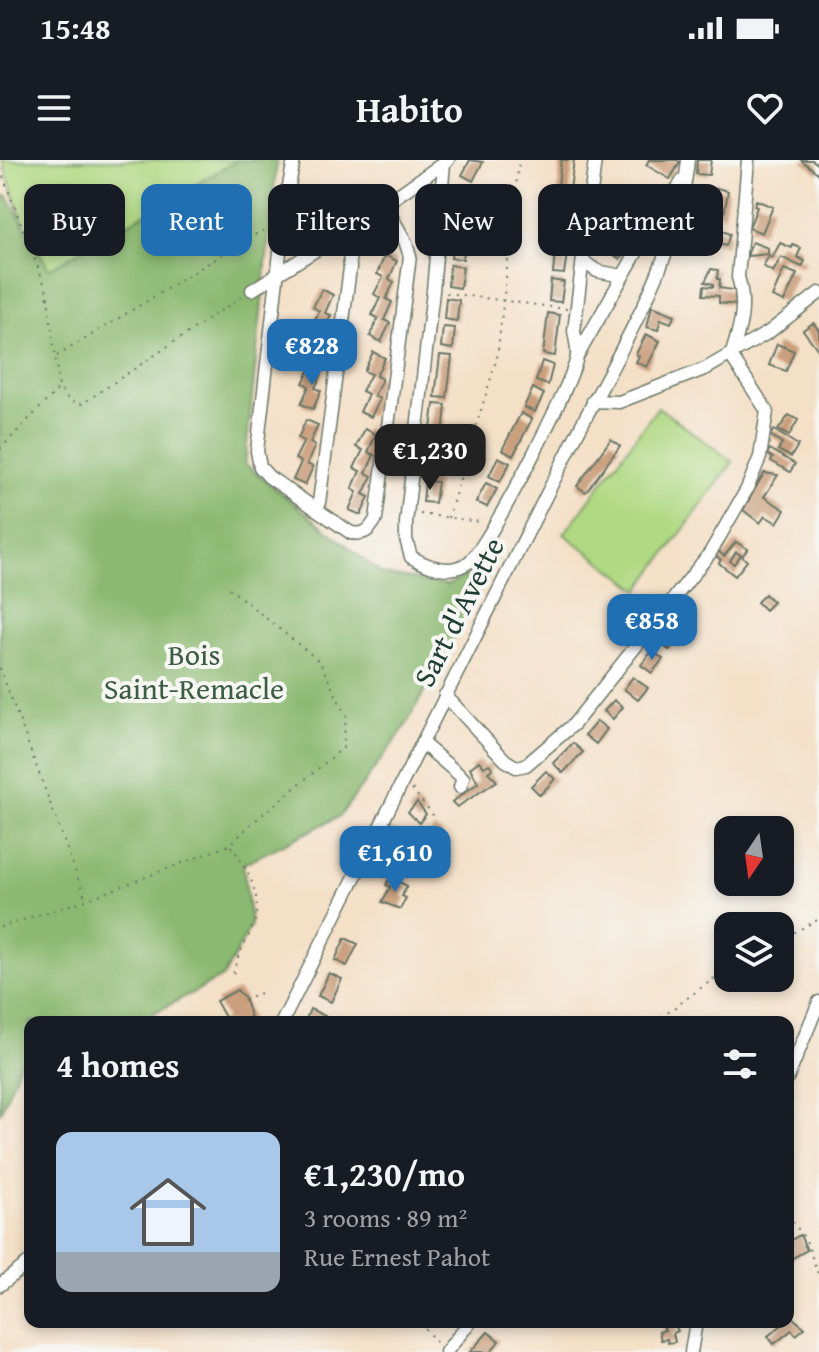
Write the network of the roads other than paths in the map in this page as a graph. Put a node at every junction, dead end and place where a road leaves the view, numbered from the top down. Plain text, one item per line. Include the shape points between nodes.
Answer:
1 (595, 160) edge
2 (688, 160) edge
3 (748, 160) edge
4 (446, 162) edge
5 (293, 163) edge
6 (687, 176) junction
7 (681, 184) edge
8 (685, 184) edge
9 (399, 193) edge
10 (399, 230) edge
11 (308, 256) edge
12 (349, 256) edge
13 (634, 256) edge
14 (666, 256) edge
15 (584, 262) junction
16 (280, 274) junction
17 (622, 276) junction
18 (252, 290) road end
19 (819, 293) edge
20 (578, 355) junction
21 (731, 356) junction
22 (593, 401) junction
23 (318, 510) junction
24 (445, 695) junction
25 (422, 743) junction
26 (460, 787) dead end
27 (819, 1002) edge
28 (285, 1016) edge
29 (794, 1062) edge
30 (24, 1267) edge
31 (0, 1285) edge
32 (465, 1328) edge
33 (695, 1328) edge
34 (445, 1352) edge
35 (691, 1352) edge

1 - 15 street
2 - 6 street, Sart d'Avette
3 - 21 street via 738,277 742,323
4 - 9 street
4 - 20 street via 407,512 411,557 429,567 469,562 496,524
5 - 16 street
6 - 7 street
6 - 8 street, Sart d'Avette
10 - 23 street via 410,256 376,519 360,535
11 - 16 street
12 - 23 street
13 - 17 street
14 - 22 street, Sart d'Avette
15 - 17 street
15 - 20 street via 574,331
16 - 18 street
16 - 23 street via 257,451 269,477
17 - 20 street
19 - 21 street
21 - 22 street via 619,402
21 - 24 street via 767,411 760,457 747,489 710,553 574,724 526,765 516,767
22 - 24 street, Sart d'Avette
24 - 25 street, Sart d'Avette
25 - 26 street via 463,778
25 - 28 street, Sart d'Avette
27 - 29 street
30 - 31 street
32 - 34 street
33 - 35 street

